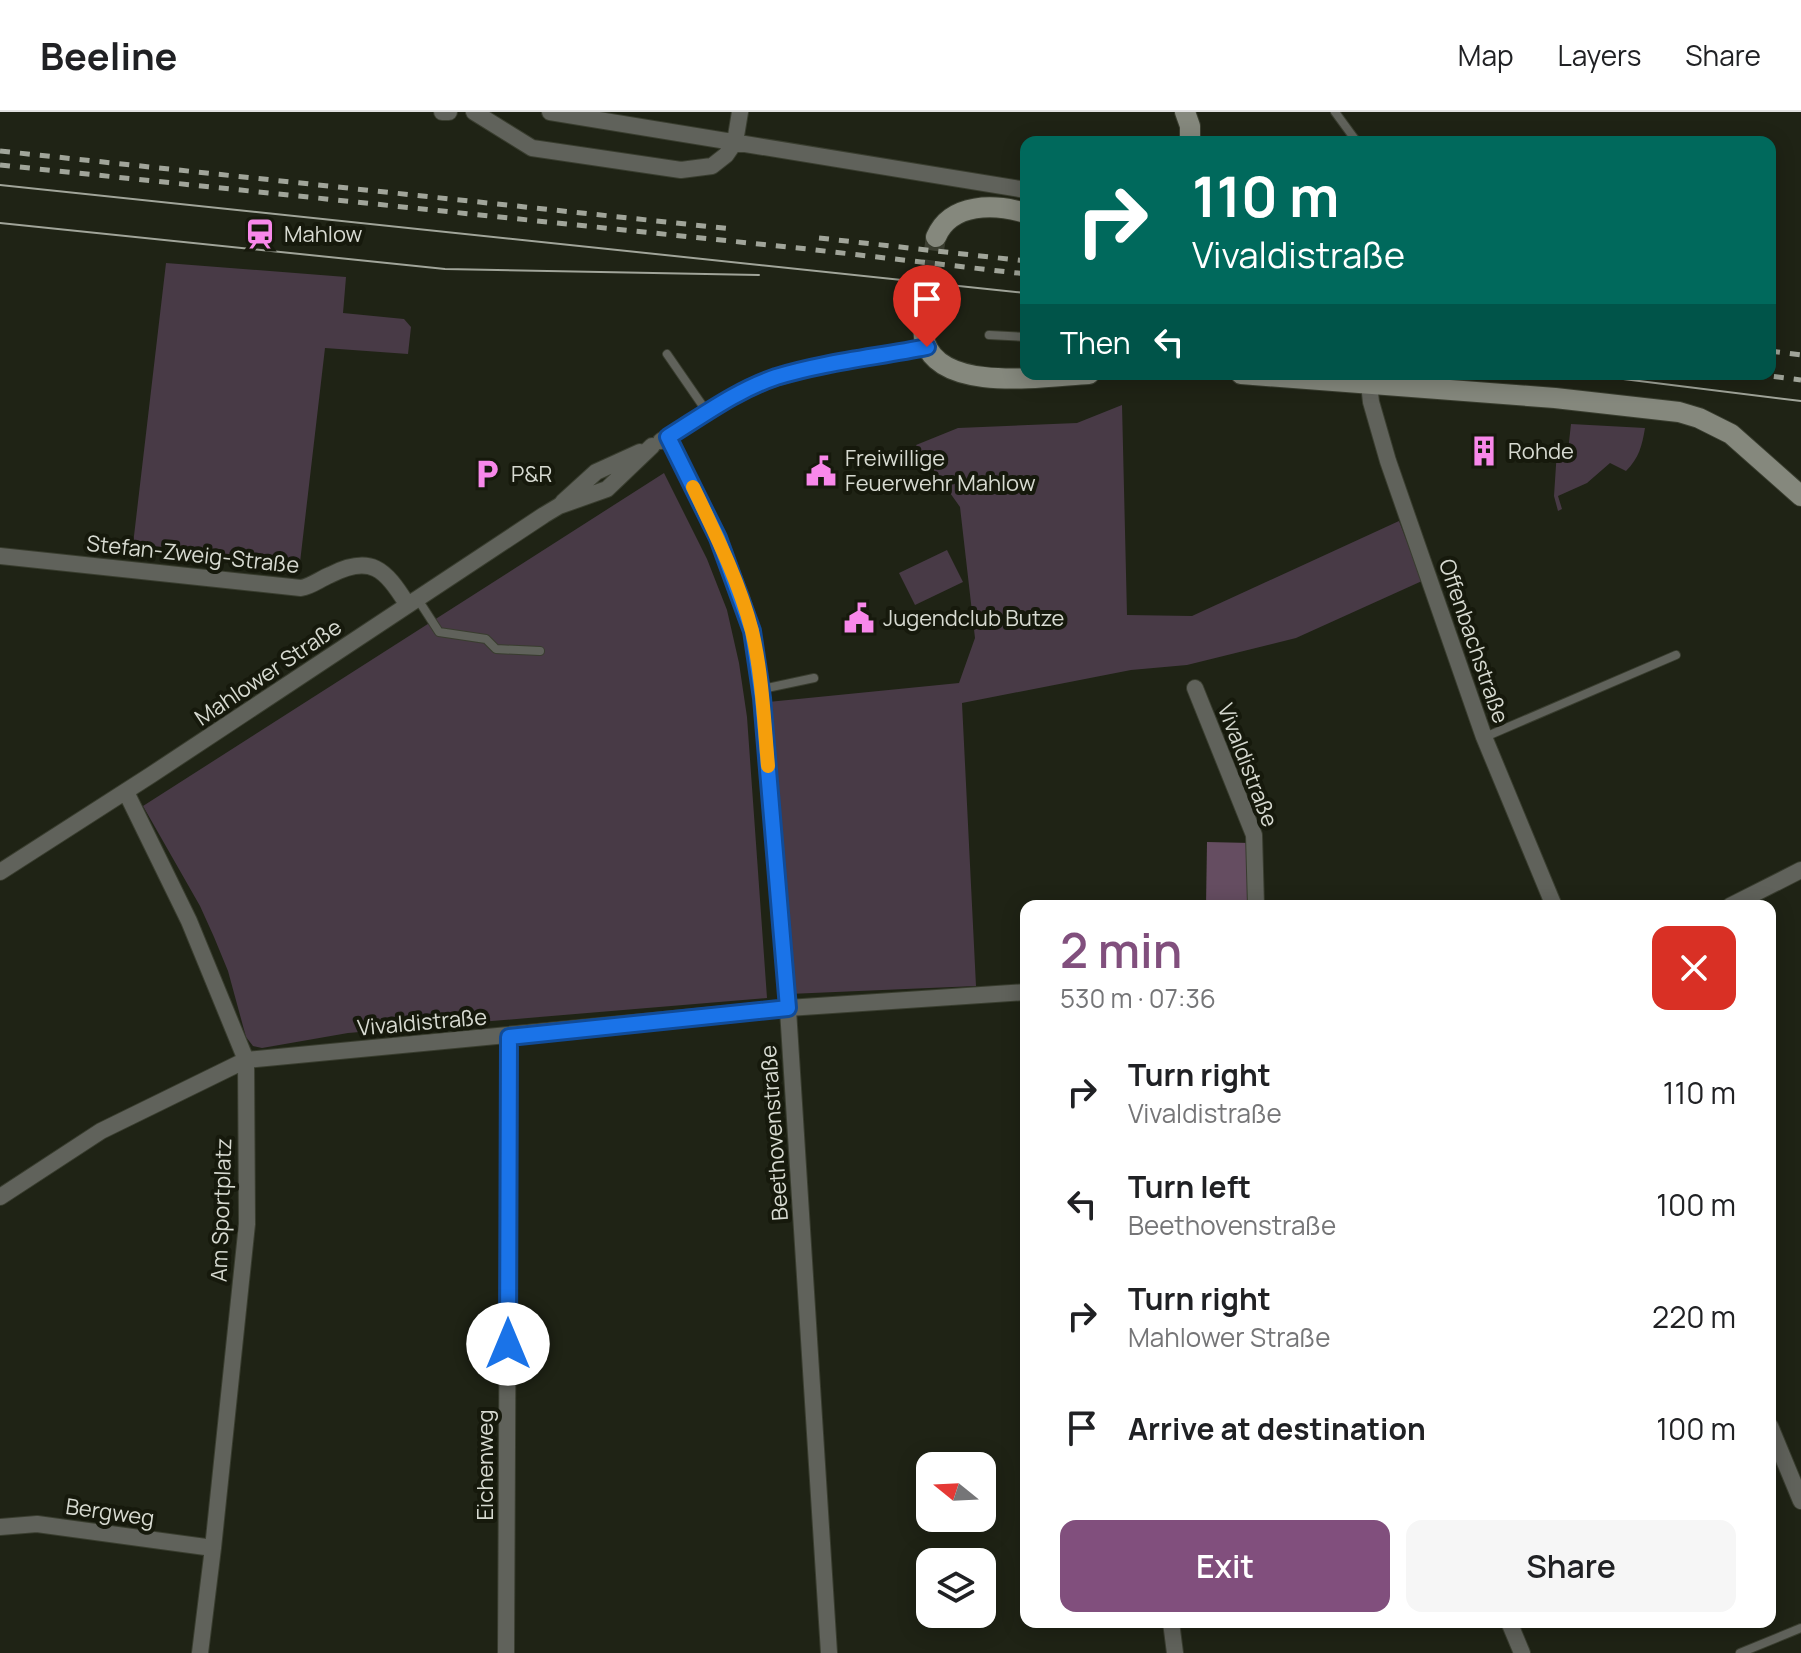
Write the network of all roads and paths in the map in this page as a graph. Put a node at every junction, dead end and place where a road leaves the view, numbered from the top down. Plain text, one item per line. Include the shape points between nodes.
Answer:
1 (442, 112) edge
2 (449, 112) edge
3 (474, 112) edge
4 (550, 112) edge
5 (740, 112) edge
6 (1185, 112) edge
7 (1335, 112) edge
8 (1190, 136) edge
9 (1353, 136) edge
10 (735, 142) junction
11 (1020, 189) edge
12 (1020, 212) edge
13 (936, 237) tunnel mouth
14 (925, 310) tunnel mouth
15 (989, 335) dead end
16 (1020, 337) edge
17 (927, 347) junction
18 (667, 354) dead end
19 (1020, 377) edge
20 (1318, 380) edge
21 (1369, 384) junction
22 (707, 412) junction
23 (668, 437) junction
24 (1801, 496) edge
25 (0, 556) edge
26 (412, 601) junction
27 (540, 651) dead end
28 (1676, 655) dead end
29 (814, 678) dead end
30 (1195, 688) dead end
31 (761, 689) junction
32 (1484, 737) junction
33 (126, 792) junction
34 (1801, 870) edge
35 (0, 872) edge
36 (1256, 900) edge
37 (1552, 900) edge
38 (1742, 900) edge
39 (1020, 992) edge
40 (788, 1008) junction
41 (509, 1037) junction
42 (246, 1060) junction
43 (0, 1197) edge
44 (1776, 1441) edge
45 (1801, 1501) edge
46 (0, 1527) edge
47 (213, 1548) junction
48 (1172, 1628) edge
49 (1512, 1628) edge
50 (1801, 1628) edge
51 (200, 1653) edge
52 (506, 1653) edge
53 (829, 1653) edge
54 (1175, 1653) edge
55 (1522, 1653) edge
56 (1740, 1653) edge

1 - 2 street
3 - 10 street via 532,148 661,168 712,166
4 - 10 street
5 - 10 street
6 - 8 main road
7 - 9 lane
10 - 11 street
12 - 13 main road via 968,209 945,223
14 - 17 main road
15 - 16 lane
17 - 19 main road via 945,365 977,377
17 - 22 street, Mahlower Straße via 774,378
18 - 22 lane
20 - 21 main road
21 - 24 main road via 1679,412 1731,434
21 - 32 street, Offenbachstraße via 1388,461
22 - 23 street, Mahlower Straße
23 - 26 street, Mahlower Straße via 607,489 559,506
23 - 31 street, Beethovenstraße via 741,597
25 - 26 street, Stefan-Zweig-Straße via 301,588 341,570 369,565 385,573
26 - 27 lane via 439,632 486,639 496,649
26 - 33 street, Mahlower Straße
28 - 32 lane
29 - 31 lane
30 - 36 street, Vivaldistraße via 1254,835
31 - 40 street, Beethovenstraße
32 - 37 street, Offenbachstraße
33 - 35 street, Mahlower Straße
33 - 42 street, Am Sportplatz via 189,921
34 - 38 street
39 - 40 street, Vivaldistraße
40 - 41 street, Vivaldistraße
40 - 53 street, Beethovenstraße
41 - 42 street, Vivaldistraße
41 - 52 street, Eichenweg
42 - 43 street, Vivaldistraße via 101,1131
42 - 47 street, Am Sportplatz via 247,1224
44 - 45 street
46 - 47 street, Bergweg via 37,1524
47 - 51 street, Am Sportplatz
48 - 54 street
49 - 55 street
50 - 56 lane

